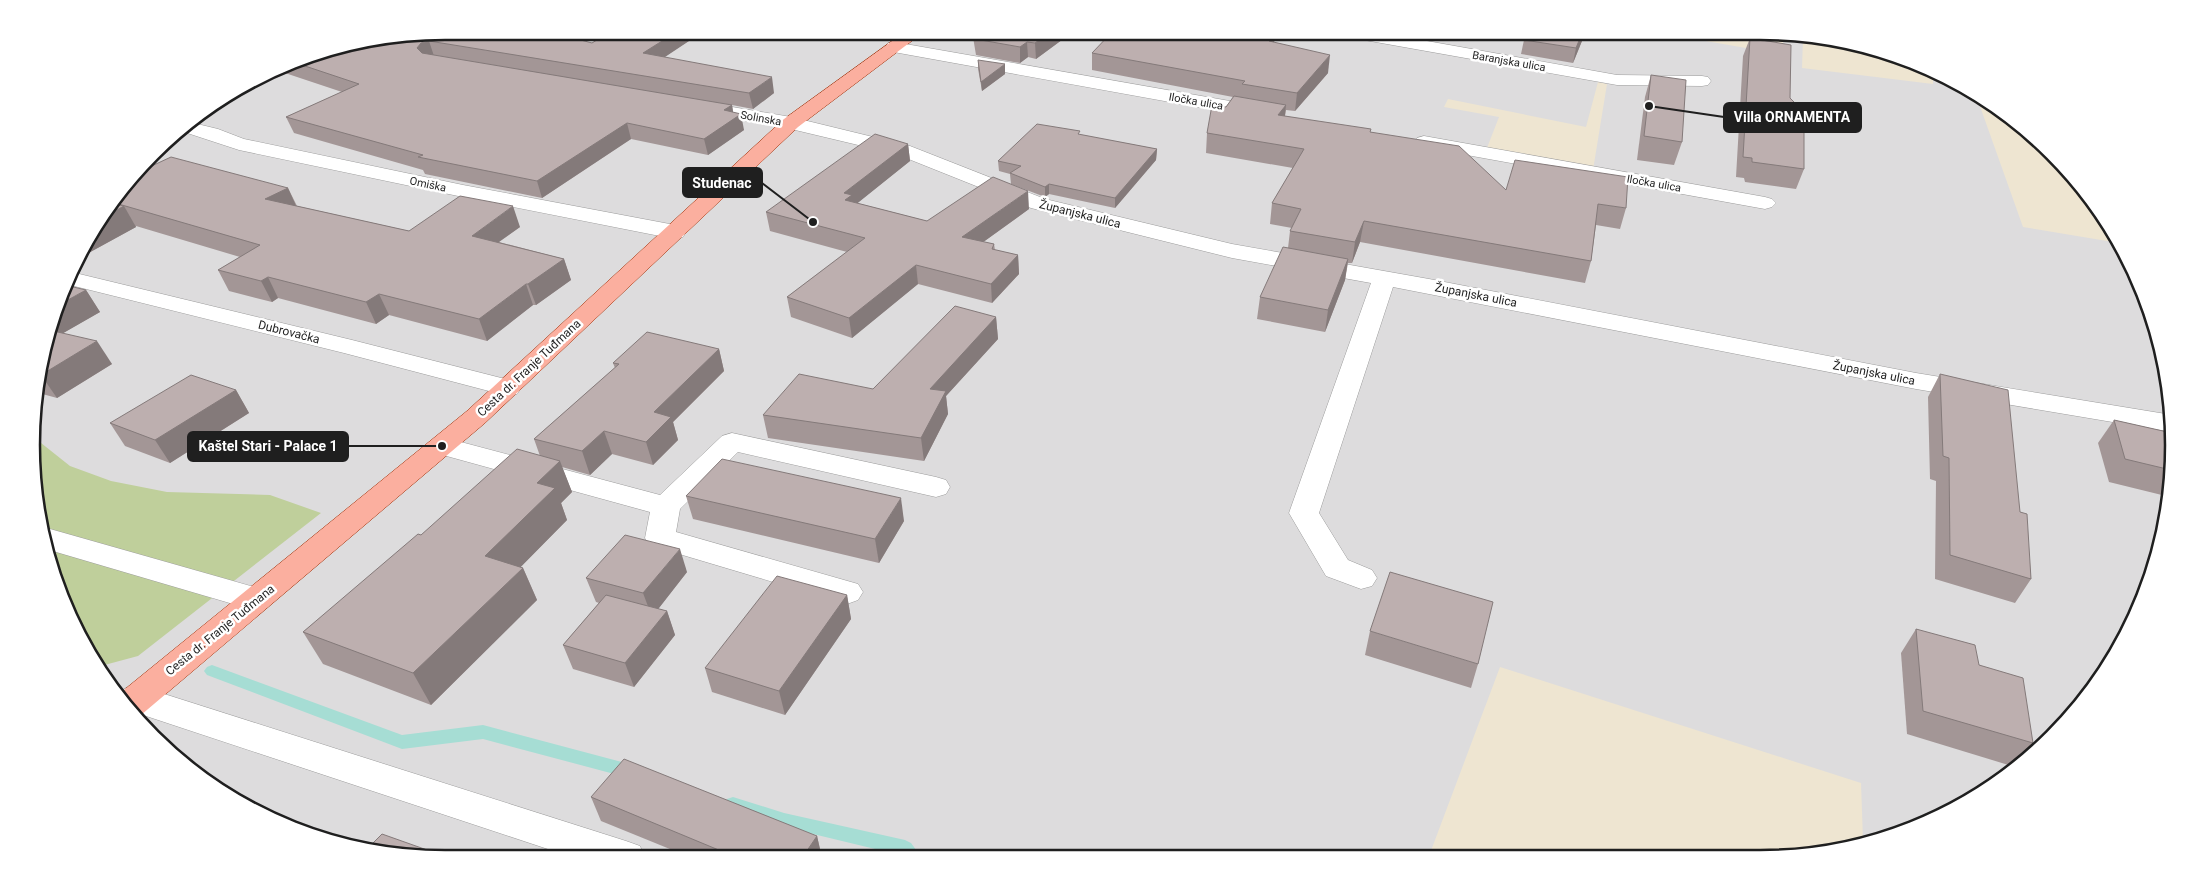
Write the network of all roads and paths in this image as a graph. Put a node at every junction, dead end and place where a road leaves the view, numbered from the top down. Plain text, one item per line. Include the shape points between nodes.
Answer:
1 (904, 40) edge
2 (1393, 40) edge
3 (894, 47) junction
4 (1702, 81) dead end
5 (685, 105) edge
6 (1285, 117) edge
7 (791, 123) junction
8 (193, 128) edge
9 (1403, 138) edge
10 (1765, 203) dead end
11 (676, 232) junction
12 (1384, 279) junction
13 (76, 280) edge
14 (508, 388) junction
15 (2164, 423) edge
16 (442, 446) junction
17 (936, 487) dead end
18 (666, 506) junction
19 (52, 541) edge
20 (1360, 578) dead end
21 (847, 592) dead end
22 (257, 599) junction
23 (132, 702) edge
24 (601, 850) edge

1 - 3 main road, Cesta dr. Franje Tuđmana
2 - 4 street, Baranjska ulica via 1617,80
3 - 6 street, Iločka ulica
3 - 7 main road, Cesta dr. Franje Tuđmana
5 - 7 street, Solinska
7 - 11 main road, Cesta dr. Franje Tuđmana
7 - 12 street, Županjska ulica via 902,150 1038,204 1232,251
8 - 11 street, Omiška via 239,144
9 - 10 street, Iločka ulica
11 - 14 main road, Cesta dr. Franje Tuđmana
12 - 15 street, Županjska ulica via 1916,382
12 - 20 street via 1304,514 1338,568
13 - 14 street, Dubrovačka
14 - 16 main road, Cesta dr. Franje Tuđmana
16 - 18 street
16 - 22 main road, Cesta dr. Franje Tuđmana
17 - 18 street via 732,442
18 - 21 street via 660,538
19 - 22 street
22 - 23 main road, Cesta dr. Franje Tuđmana
23 - 24 street, Cesta dr. Franje Tuđmana

